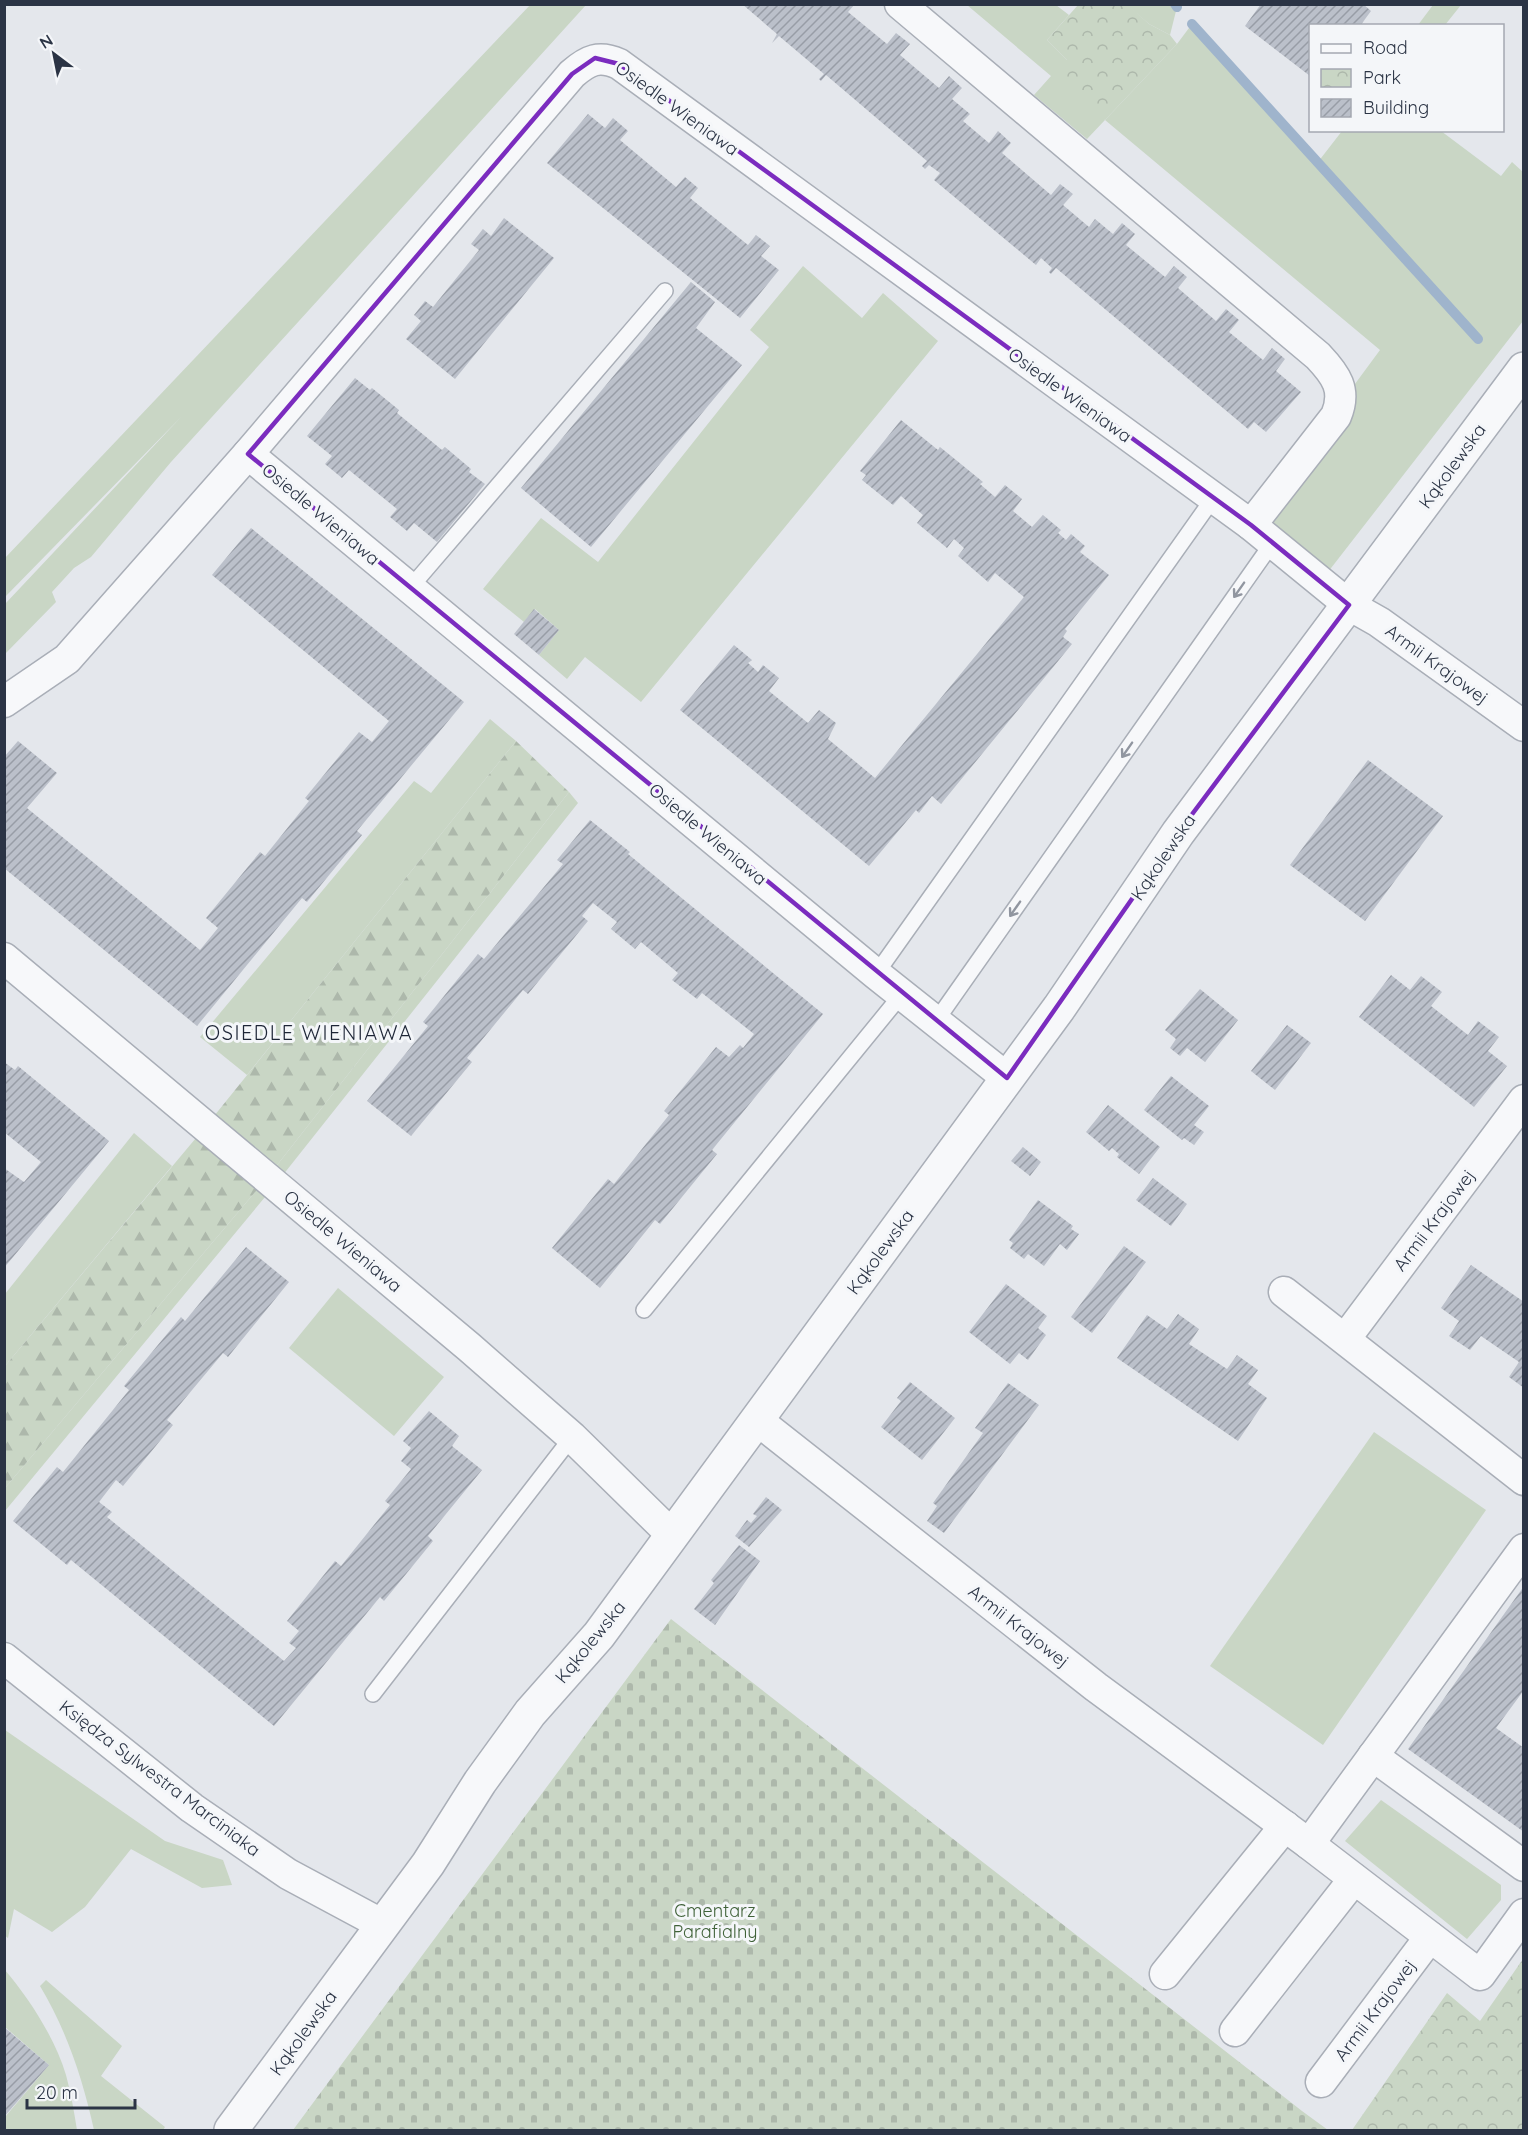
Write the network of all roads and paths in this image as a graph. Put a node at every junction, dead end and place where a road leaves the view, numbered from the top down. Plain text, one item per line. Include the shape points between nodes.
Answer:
1 (900, 4) edge
2 (665, 291) dead end
3 (1524, 369) edge
4 (248, 454) junction
5 (1212, 500) junction
6 (1262, 534) junction
7 (410, 588) junction
8 (1349, 604) junction
9 (4, 702) edge
10 (1524, 726) edge
11 (4, 958) edge
12 (876, 974) junction
13 (902, 994) junction
14 (936, 1021) junction
15 (1007, 1078) junction
16 (1524, 1100) edge
17 (1284, 1292) dead end
18 (644, 1310) dead end
19 (1345, 1339) junction
20 (756, 1420) junction
21 (572, 1437) junction
22 (1524, 1480) edge
23 (672, 1535) junction
24 (1524, 1549) edge
25 (4, 1658) edge
26 (373, 1694) dead end
27 (1373, 1756) junction
28 (1285, 1826) junction
29 (1309, 1844) junction
30 (1524, 1866) edge
31 (1354, 1879) junction
32 (1524, 1914) edge
33 (383, 1925) junction
34 (1430, 1937) junction
35 (1164, 1974) dead end
36 (1235, 2031) dead end
37 (1320, 2082) dead end
38 (231, 2130) edge

1 - 6 street via 1318,356 1337,377 1342,391 1336,416
2 - 7 lane
3 - 8 street, Kąkolewska
4 - 5 street, Osiedle Wieniawa via 572,74 596,58 606,58
4 - 7 street, Osiedle Wieniawa
4 - 9 street via 67,659
5 - 6 street, Osiedle Wieniawa
5 - 12 lane
6 - 8 street, Osiedle Wieniawa
6 -> 14 lane
7 - 12 street, Osiedle Wieniawa
8 - 10 street, Armii Krajowej
8 - 15 street, Kąkolewska via 1178,833 1096,956
11 - 21 street, Osiedle Wieniawa
12 - 13 street, Osiedle Wieniawa
13 - 14 street, Osiedle Wieniawa
13 - 18 lane
14 - 15 street, Osiedle Wieniawa
15 - 20 street, Kąkolewska
16 - 19 street, Armii Krajowej
17 - 19 street
19 - 22 street
20 - 23 street, Kąkolewska
20 - 28 street, Armii Krajowej via 1096,1687
21 - 23 street, Osiedle Wieniawa
21 - 26 lane
23 - 33 street, Kąkolewska via 599,1635 530,1713
24 - 27 street
25 - 33 street, Księdza Sylwestra Marciniaka via 192,1808 288,1874
27 - 29 street
27 - 30 street
28 - 29 street, Armii Krajowej
28 - 35 street
29 - 31 street, Armii Krajowej
31 - 34 street, Armii Krajowej
31 - 36 street
32 - 34 street, Armii Krajowej via 1480,1975
33 - 38 street, Kąkolewska
34 - 37 street, Armii Krajowej

